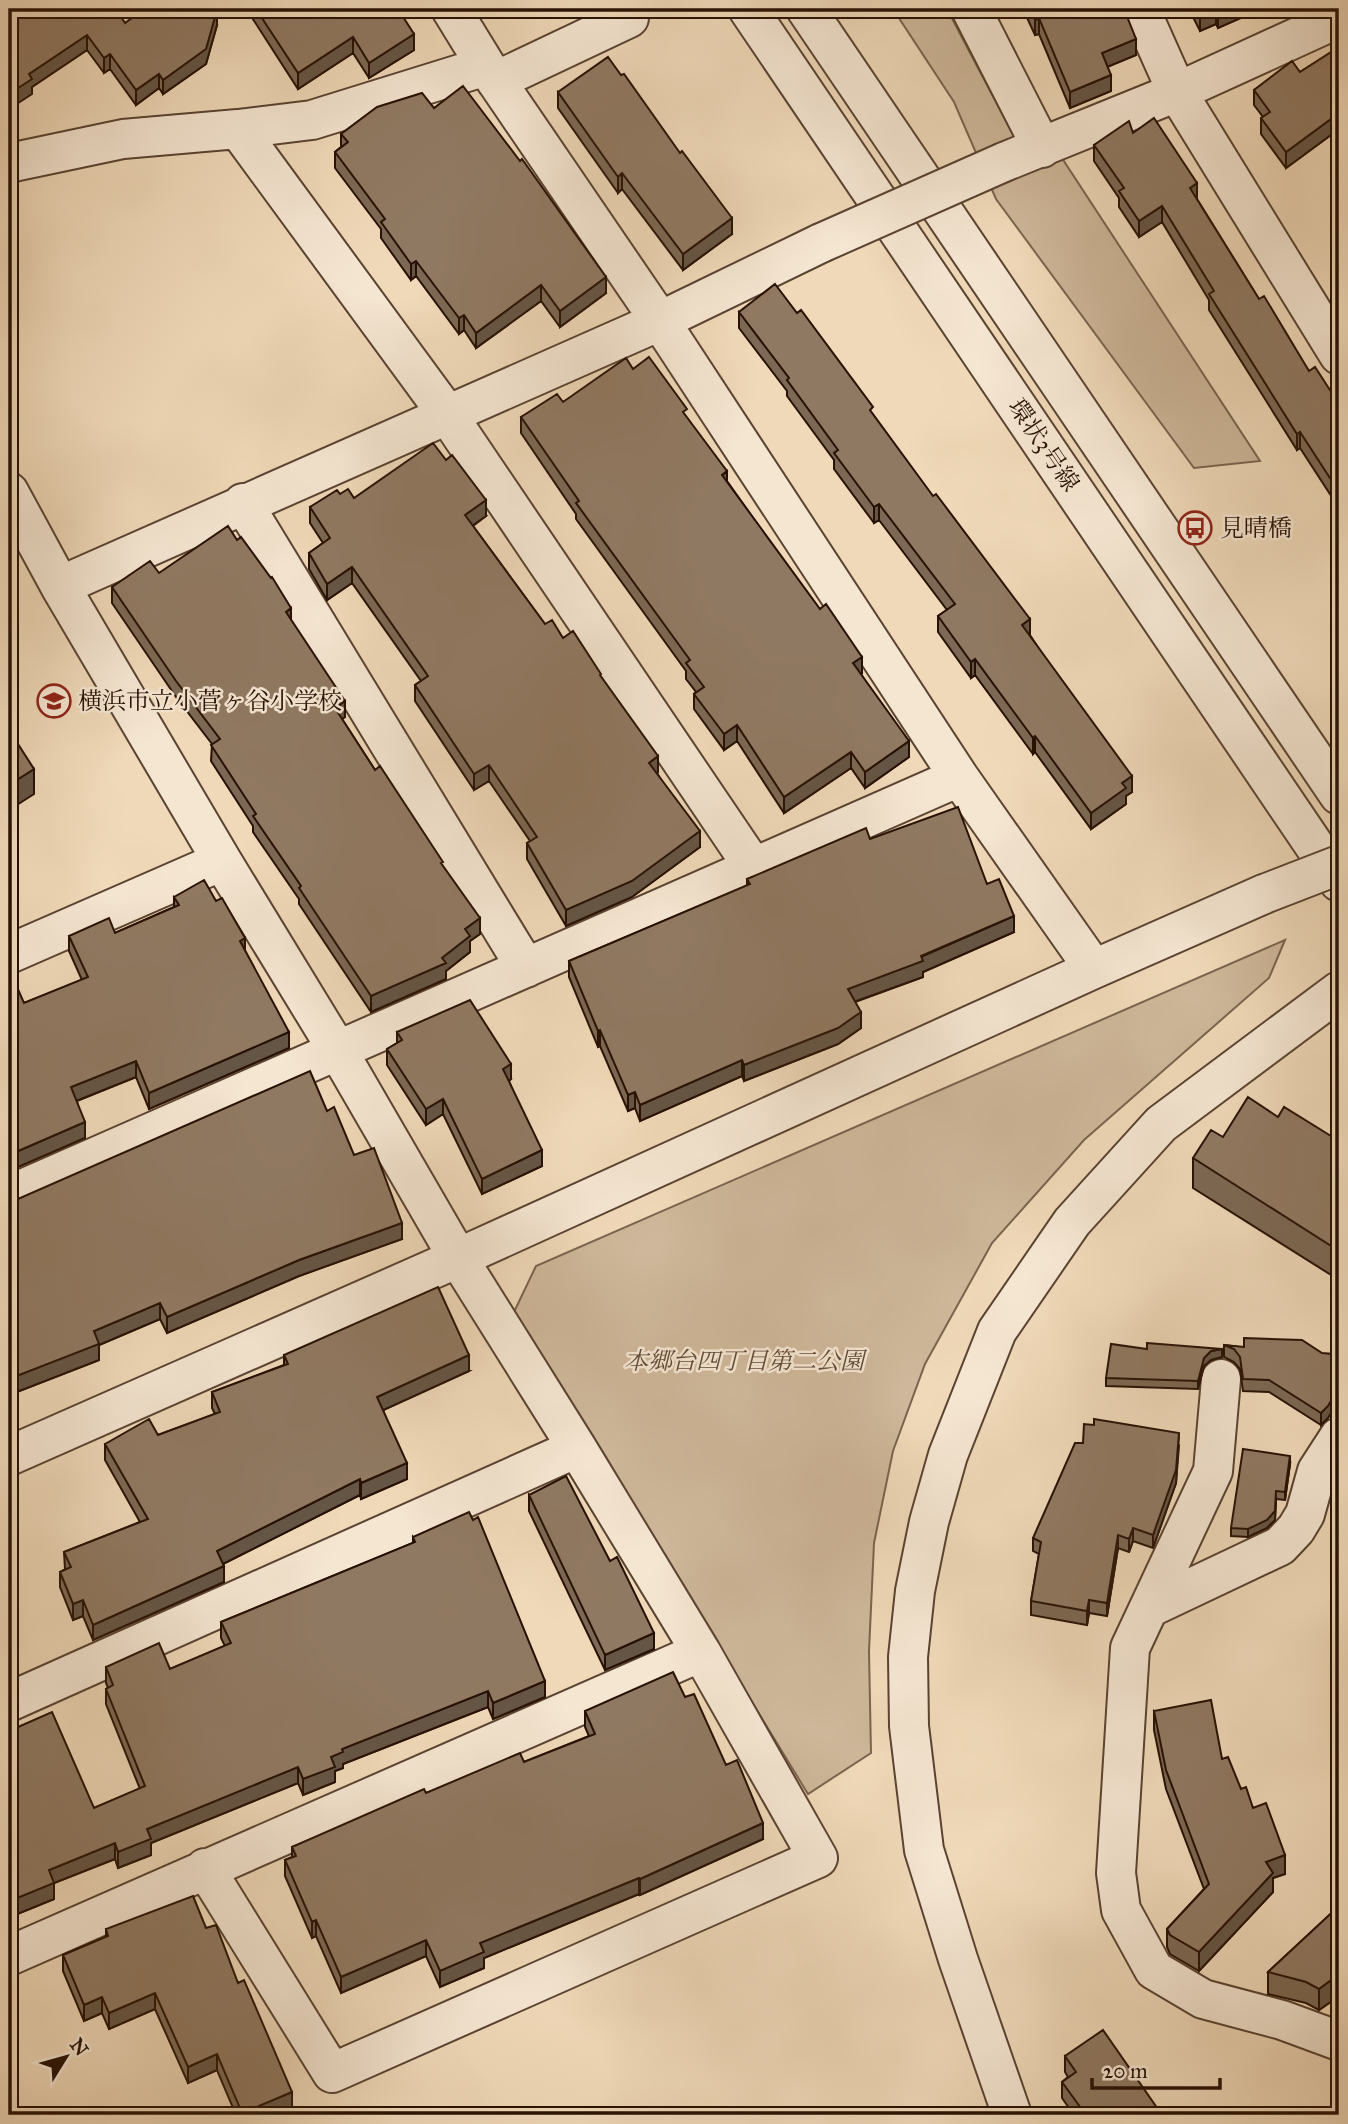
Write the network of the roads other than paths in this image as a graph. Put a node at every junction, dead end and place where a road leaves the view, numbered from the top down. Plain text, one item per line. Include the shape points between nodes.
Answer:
1 (451, 9) edge
2 (748, 9) edge
3 (806, 9) edge
4 (971, 9) edge
5 (1140, 9) edge
6 (629, 18) dead end
7 (1339, 18) edge
8 (491, 73) junction
9 (1177, 92) junction
10 (237, 129) junction
11 (1042, 148) junction
12 (9, 163) edge
13 (660, 321) junction
14 (1339, 355) edge
15 (447, 414) junction
16 (9, 492) edge
17 (243, 503) junction
18 (61, 586) junction
19 (959, 777) junction
20 (1339, 795) edge
21 (222, 861) junction
22 (1339, 865) edge
23 (754, 869) junction
24 (1339, 882) edge
25 (9, 954) edge
26 (526, 968) junction
27 (1094, 969) junction
28 (1339, 991) edge
29 (338, 1051) junction
30 (9, 1195) edge
31 (458, 1258) junction
32 (1221, 1379) dead end
33 (1339, 1437) edge
34 (577, 1448) junction
35 (9, 1456) edge
36 (1149, 1608) junction
37 (701, 1652) junction
38 (9, 1702) edge
39 (205, 1868) junction
40 (9, 1956) edge
41 (1339, 2042) edge
42 (1012, 2115) edge

1 - 8 street
2 - 24 street, 環状3号線
3 - 20 street, 環状3号線
4 - 11 street
5 - 9 street
6 - 8 street
7 - 9 street
8 - 10 street via 312,120
8 - 13 street
9 - 11 street
9 - 14 street
10 - 12 street via 123,139
10 - 15 street
11 - 13 street, bridge via 821,243
13 - 15 street
13 - 19 street
15 - 17 street
15 - 23 street
16 - 18 street
17 - 18 street
17 - 26 street
18 - 21 street
19 - 23 street
19 - 27 street
21 - 25 street
21 - 29 street
22 - 27 street, bridge
23 - 26 street
26 - 29 street
27 - 31 street
28 - 42 street via 1161,1124 1072,1222 997,1331 947,1455 915,1591 908,1657 909,1726 924,1850
29 - 30 street
29 - 31 street
31 - 34 street
31 - 35 street
32 - 36 street via 1213,1471
33 - 36 street via 1317,1471 1305,1514 1280,1546
34 - 37 street
34 - 38 street
36 - 41 street via 1130,1648 1116,1873 1121,1910 1154,1970 1203,1999 1282,2020
37 - 39 street
37 - 39 street via 818,1858 332,2073
39 - 40 street

